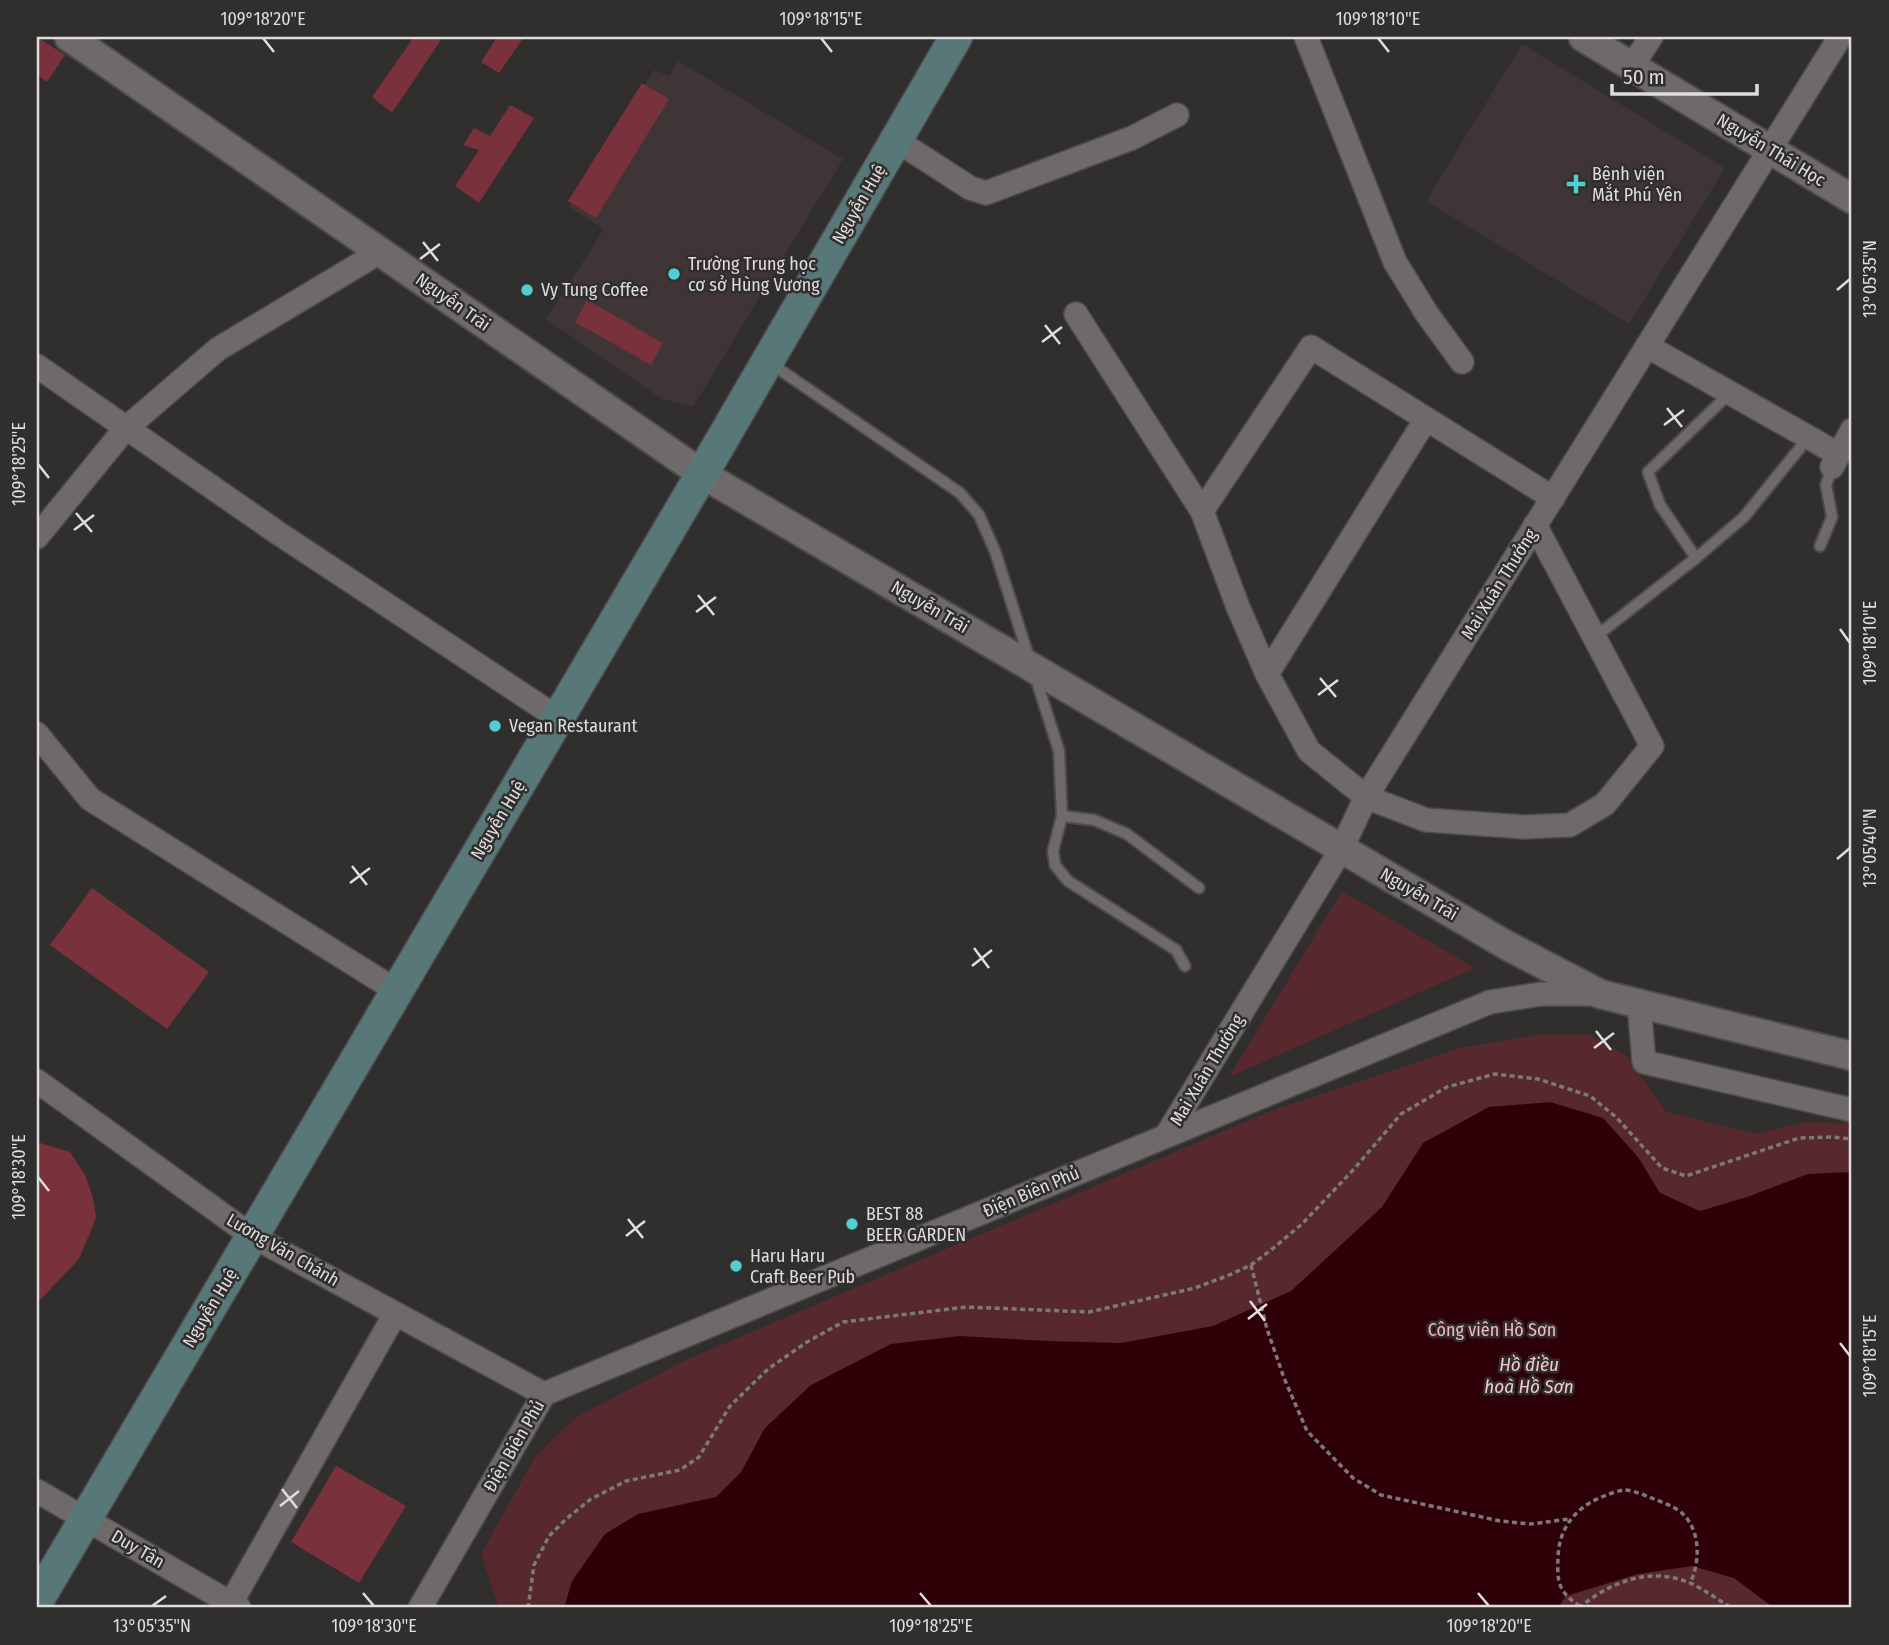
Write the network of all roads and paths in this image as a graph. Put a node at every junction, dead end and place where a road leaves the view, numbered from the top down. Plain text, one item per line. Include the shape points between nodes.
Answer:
1 (69, 37) edge
2 (956, 37) edge
3 (1306, 37) edge
4 (1583, 37) edge
5 (1651, 37) edge
6 (1840, 37) edge
7 (1632, 66) junction
8 (1177, 116) dead end
9 (896, 140) junction
10 (1770, 149) junction
11 (1852, 199) edge
12 (380, 252) junction
13 (1076, 314) dead end
14 (1647, 346) junction
15 (768, 361) junction
16 (1462, 362) dead end
17 (37, 366) edge
18 (1730, 393) junction
19 (1426, 419) junction
20 (125, 429) junction
21 (1852, 430) edge
22 (1808, 438) junction
23 (1835, 461) junction
24 (702, 474) junction
25 (1553, 498) junction
26 (1202, 511) junction
27 (1535, 525) junction
28 (37, 537) edge
29 (1820, 546) dead end
30 (1696, 558) junction
31 (1595, 637) junction
32 (1032, 667) junction
33 (1267, 674) junction
34 (558, 718) junction
35 (37, 734) edge
36 (1366, 797) junction
37 (1062, 816) junction
38 (1342, 848) junction
39 (1199, 888) dead end
40 (1185, 966) dead end
41 (397, 991) junction
42 (1600, 994) junction
43 (1639, 1004) junction
44 (1852, 1056) edge
45 (37, 1081) edge
46 (1852, 1110) edge
47 (1166, 1136) junction
48 (1852, 1139) edge
49 (252, 1236) junction
50 (1251, 1265) junction
51 (395, 1314) junction
52 (544, 1394) junction
53 (37, 1491) edge
54 (86, 1519) junction
55 (1569, 1519) junction
56 (1690, 1583) junction
57 (37, 1601) edge
58 (235, 1606) edge
59 (1579, 1607) edge
60 (419, 1608) edge
61 (528, 1608) edge
62 (1732, 1608) edge

1 - 12 street, Nguyễn Trãi
2 - 9 main road, Nguyễn Huệ
3 - 16 street via 1395,262
4 - 7 street, Nguyễn Thái Học
5 - 7 street
6 - 10 street, Mai Xuân Thưởng
7 - 10 street, Nguyễn Thái Học
8 - 9 street via 1132,138 986,193 970,188
9 - 15 main road, Nguyễn Huệ
10 - 11 street, Nguyễn Thái Học
10 - 14 street, Mai Xuân Thưởng
12 - 20 street via 218,349
12 - 24 street, Nguyễn Trãi
13 - 26 street
14 - 18 street
14 - 25 street, Mai Xuân Thưởng
15 - 24 main road, Nguyễn Huệ
15 - 32 lane via 960,493 979,515
17 - 20 street
18 - 22 street
18 - 30 lane via 1648,472 1660,505
19 - 25 street
19 - 26 street via 1311,347
19 - 33 street
20 - 28 street
20 - 34 street
21 - 23 street
22 - 23 street
22 - 30 lane via 1744,517
23 - 29 lane via 1826,485 1832,517
24 - 32 street, Nguyễn Trãi
24 - 34 main road, Nguyễn Huệ
25 - 27 street, Mai Xuân Thưởng
26 - 33 street
27 - 31 street
27 - 36 street, Mai Xuân Thưởng
30 - 31 lane
31 - 36 street via 1652,746 1605,804 1570,825 1524,827 1426,820
32 - 37 lane via 1059,751
32 - 38 street, Nguyễn Trãi
33 - 36 street via 1309,751
34 - 41 main road, Nguyễn Huệ
35 - 41 street via 90,799
36 - 38 street, Mai Xuân Thưởng
37 - 39 lane via 1094,820 1127,834
37 - 40 lane via 1053,850 1055,864 1068,881 1176,950
38 - 42 street, Nguyễn Trãi via 1506,945
38 - 47 street, Mai Xuân Thưởng
41 - 49 main road, Nguyễn Huệ
42 - 43 street, Nguyễn Trãi
42 - 47 street, Điện Biên Phủ via 1541,993 1490,1002
43 - 44 street, Nguyễn Trãi
43 - 46 street via 1644,1062
45 - 49 street, Lương Văn Chánh
47 - 52 street, Điện Biên Phủ
48 - 50 path via 1799,1138 1686,1176 1662,1168 1616,1117 1590,1096 1538,1079 1495,1074 1447,1087 1401,1114 1302,1224
49 - 51 street, Lương Văn Chánh
49 - 54 main road, Nguyễn Huệ
50 - 55 path via 1279,1366 1307,1431 1353,1478 1381,1495 1500,1521 1531,1524
50 - 61 path via 1195,1289 1089,1312 966,1307 843,1322 768,1369 730,1406 699,1457 680,1470 626,1481 591,1499 566,1519 549,1536 534,1566
51 - 52 street, Lương Văn Chánh
51 - 58 street
52 - 60 street, Điện Biên Phủ
53 - 54 street, Duy Tân
54 - 57 main road, Nguyễn Huệ
54 - 58 street, Duy Tân
55 - 56 path via 1594,1500 1621,1490 1681,1511 1698,1548
55 - 59 path via 1559,1542 1558,1576 1563,1593
56 - 59 path via 1662,1575 1642,1576 1605,1588
56 - 62 path

